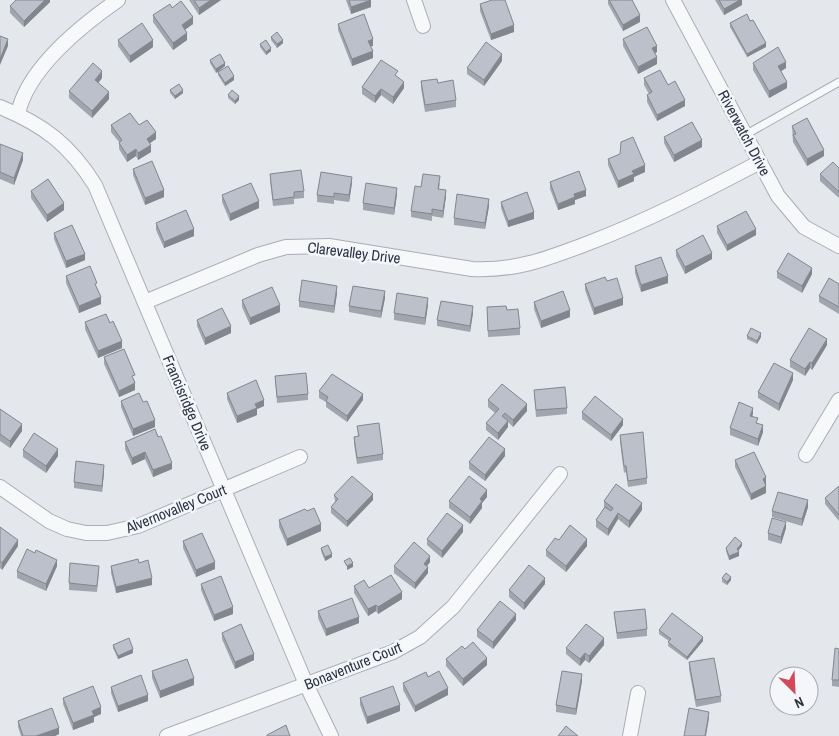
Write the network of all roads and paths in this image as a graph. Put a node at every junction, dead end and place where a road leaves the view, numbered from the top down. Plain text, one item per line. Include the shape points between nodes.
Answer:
1 (118, 0) edge
2 (414, 0) edge
3 (673, 0) edge
4 (423, 26) dead end
5 (839, 82) edge
6 (0, 107) edge
7 (18, 114) junction
8 (745, 135) junction
9 (760, 162) junction
10 (839, 246) edge
11 (144, 302) junction
12 (839, 400) edge
13 (806, 455) dead end
14 (300, 457) dead end
15 (560, 474) dead end
16 (0, 487) edge
17 (224, 490) junction
18 (306, 684) junction
19 (638, 693) dead end
20 (167, 736) edge
21 (331, 736) edge
22 (630, 736) edge

1 - 7 street via 86,22 50,58 33,82
2 - 4 street
3 - 8 street, Riverwatch Drive
5 - 8 lane
6 - 7 street, Francisridge Drive
7 - 11 street, Francisridge Drive via 55,137 82,165 100,196
8 - 9 street, Riverwatch Drive
9 - 10 street, Riverwatch Drive via 778,196 804,227
9 - 11 street, Clarevalley Drive via 639,224 518,268 472,270 329,246 286,247 258,254
11 - 17 street, Francisridge Drive
12 - 13 street
14 - 17 street, Alvernovalley Court
15 - 18 street, Bonaventure Court via 437,623 393,652
16 - 17 street, Alvernovalley Court via 49,521 67,529 93,533 130,528
17 - 18 street, Francisridge Drive
18 - 20 street, Bonaventure Court
18 - 21 street, Francisridge Drive
19 - 22 street

